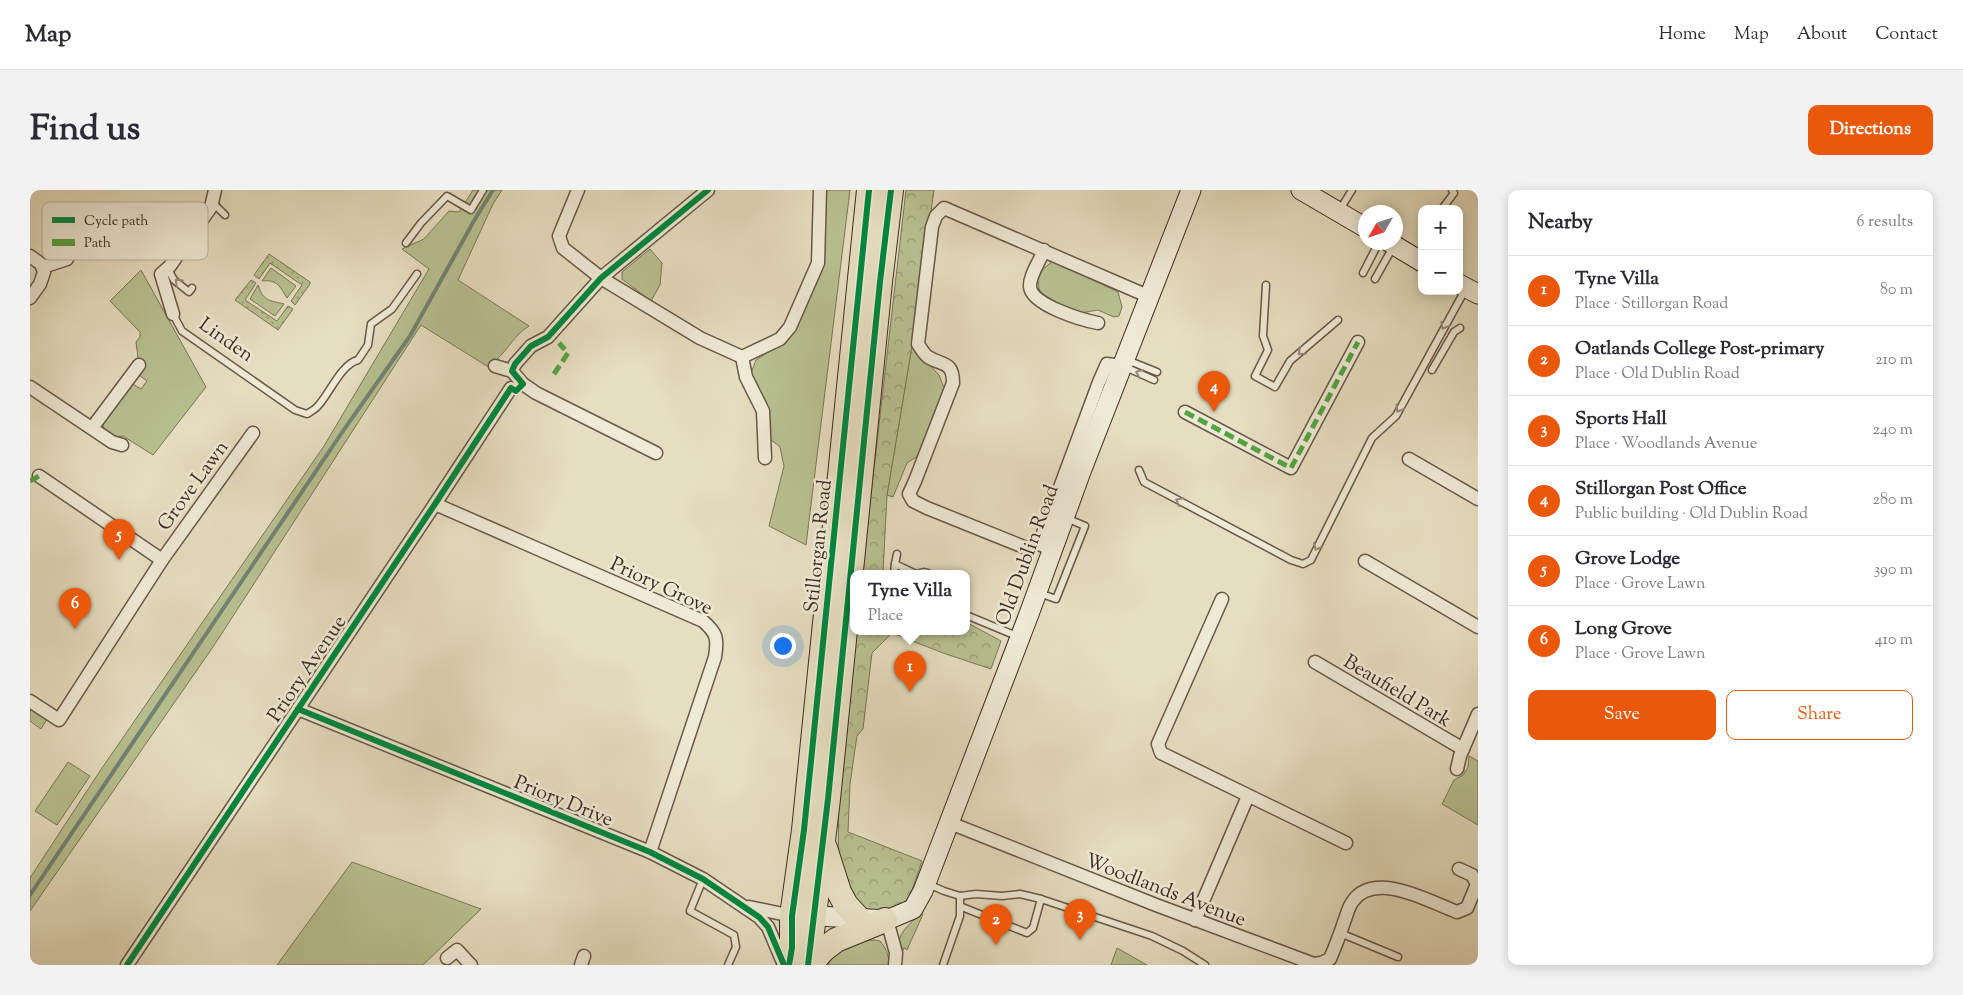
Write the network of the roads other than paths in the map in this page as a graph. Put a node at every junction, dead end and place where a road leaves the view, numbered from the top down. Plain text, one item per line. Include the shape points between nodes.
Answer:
1 (483, 190) edge
2 (578, 190) edge
3 (708, 190) edge
4 (820, 190) edge
5 (869, 190) edge
6 (891, 190) edge
7 (1192, 190) edge
8 (1301, 190) edge
9 (1352, 190) edge
10 (1452, 190) edge
11 (214, 196) edge
12 (1445, 205) edge
13 (1339, 212) junction
14 (225, 215) dead end
15 (1358, 223) edge
16 (406, 243) dead end
17 (1044, 250) junction
18 (1382, 250) edge
19 (1385, 250) edge
20 (1399, 250) edge
21 (30, 256) edge
22 (64, 260) edge
23 (174, 260) edge
24 (1418, 260) edge
25 (170, 266) junction
26 (43, 267) junction
27 (1363, 273) dead end
28 (417, 274) dead end
29 (601, 278) junction
30 (1375, 279) dead end
31 (1266, 284) dead end
32 (192, 288) dead end
33 (1471, 288) edge
34 (1150, 297) junction
35 (30, 298) edge
36 (173, 314) joint
37 (1338, 320) dead end
38 (1098, 323) dead end
39 (1460, 328) dead end
40 (1358, 342) dead end
41 (742, 358) junction
42 (1125, 363) junction
43 (139, 365) dead end
44 (495, 366) dead end
45 (1432, 370) dead end
46 (512, 372) junction
47 (1157, 372) dead end
48 (1154, 380) dead end
49 (30, 387) edge
50 (511, 388) dead end
51 (1185, 412) dead end
52 (92, 428) junction
53 (253, 433) dead end
54 (122, 445) dead end
55 (656, 454) dead end
56 (765, 458) dead end
57 (1409, 459) dead end
58 (1139, 470) dead end
59 (39, 476) dead end
60 (1478, 499) edge
61 (435, 504) junction
62 (1065, 517) junction
63 (1029, 549) dead end
64 (1053, 550) junction
65 (897, 554) dead end
66 (162, 560) junction
67 (1365, 560) dead end
68 (895, 564) junction
69 (851, 570) edge
70 (894, 570) edge
71 (908, 570) edge
72 (850, 583) edge
73 (1037, 592) junction
74 (1222, 599) dead end
75 (970, 617) edge
76 (1478, 627) edge
77 (1020, 637) junction
78 (1315, 662) dead end
79 (30, 701) edge
80 (298, 709) junction
81 (1478, 714) edge
82 (1462, 749) junction
83 (1457, 768) dead end
84 (1248, 796) junction
85 (950, 823) junction
86 (823, 842) junction
87 (1346, 843) dead end
88 (650, 852) junction
89 (1458, 869) dead end
90 (703, 879) junction
91 (927, 883) junction
92 (960, 896) junction
93 (1041, 898) junction
94 (744, 906) junction
95 (962, 907) junction
96 (803, 915) junction
97 (859, 919) junction
98 (886, 920) junction
99 (1195, 920) junction
100 (1340, 933) junction
101 (1398, 957) dead end
102 (447, 958) dead end
103 (127, 965) edge
104 (471, 965) edge
105 (728, 965) edge
106 (784, 965) edge
107 (789, 965) edge
108 (809, 965) edge
109 (895, 965) edge
110 (943, 965) edge
111 (1205, 965) edge
112 (1314, 965) edge

1 - 16 lane via 471,210 447,196
2 - 29 street via 559,236 563,248
3 - 29 street
4 - 41 street via 818,263 790,327 780,338
5 - 96 highway, Stillorgan Road via 804,830
6 - 69 highway, Stillorgan Road
7 - 34 street, Old Dublin Road
8 - 13 street
9 - 13 lane
10 - 12 lane via 1454,193
11 - 14 lane
13 - 15 street
17 - 34 street
17 - 38 street via 1030,288 1034,295 1039,301 1080,320
17 - 63 street via 944,208 936,216 918,344 926,356 946,364 953,373 953,383 908,494 913,501 927,508
18 - 27 lane
19 - 30 lane
20 - 24 street
21 - 26 street
22 - 26 street
23 - 25 street, Linden
32 -> 25 lane via 190,292 174,280
25 - 36 street, Linden via 161,274
26 - 35 street via 43,278
28 - 36 lane, Linden via 392,308 371,324 368,346 358,360 344,370 307,414 295,410 182,331
29 - 41 street via 700,338
29 - 46 street via 548,336 531,346
37 -> 31 lane via 1290,361 1275,386 1255,376 1268,350 1263,336
33 -> 58 lane via 1458,300 1396,416 1372,438 1311,560 1303,564 1291,560 1206,516 1144,482
34 - 42 street, Old Dublin Road
39 - 45 lane via 1454,332
40 - 51 street via 1291,468
41 - 56 street via 746,377 762,411
42 - 47 lane
48 -> 42 lane
42 - 62 street, Old Dublin Road
42 - 64 street via 1106,364 1099,382 1039,544
43 - 52 street
44 - 46 street
46 - 55 street via 536,393
49 - 52 street
50 - 61 street, Priory Avenue
52 - 54 street
53 - 66 street, Grove Lawn
57 - 60 street
59 - 66 street, Grove Lawn
61 - 80 street, Priory Avenue
61 - 88 street, Priory Grove via 703,621 713,629 717,642 715,657
62 - 64 street, Old Dublin Road
62 - 73 lane via 1085,526 1056,599
64 - 73 street, Old Dublin Road
65 - 68 lane
66 - 79 street, Grove Lawn via 59,720
67 - 76 street
68 - 70 lane
68 - 71 lane
72 - 86 highway, Stillorgan Road
73 - 77 street, Old Dublin Road
74 - 84 street via 1158,744 1161,753
75 - 77 lane
77 - 85 street, Old Dublin Road
78 - 82 street, Beaufield Park
80 - 88 street, Priory Drive
80 - 103 street, Priory Avenue
81 - 82 street, Beaufield Park
82 - 83 street, Beaufield Park
84 - 87 street
84 - 99 street
85 - 91 street, Old Dublin Road
85 - 99 street, Woodlands Avenue
86 - 96 highway, Stillorgan Road
86 - 97 highway via 839,892
88 - 90 street, Priory Drive
89 - 100 street, Woodlands Avenue via 1472,875 1477,884 1466,908 1457,912 1406,891 1380,888 1363,891 1353,901
90 - 94 street, Priory Drive
90 - 105 lane via 690,911 734,935 736,947
91 - 92 lane
91 - 98 street, Old Dublin Road via 913,909
92 - 93 lane via 1020,894
92 - 95 lane
93 - 95 lane via 1033,928 1027,933
93 - 111 lane via 1152,936
94 - 96 street, Priory Drive
94 - 106 street, Priory Drive via 768,927
95 - 110 lane
96 - 97 street, Old Dublin Road
96 - 107 highway, Stillorgan Road
96 - 108 highway, Stillorgan Road
97 - 98 street, Old Dublin Road
98 - 108 highway via 836,940
98 - 109 street via 896,953
99 - 112 street, Woodlands Avenue
100 - 101 lane
100 - 112 street, Woodlands Avenue via 1330,959
102 - 104 street via 456,950

